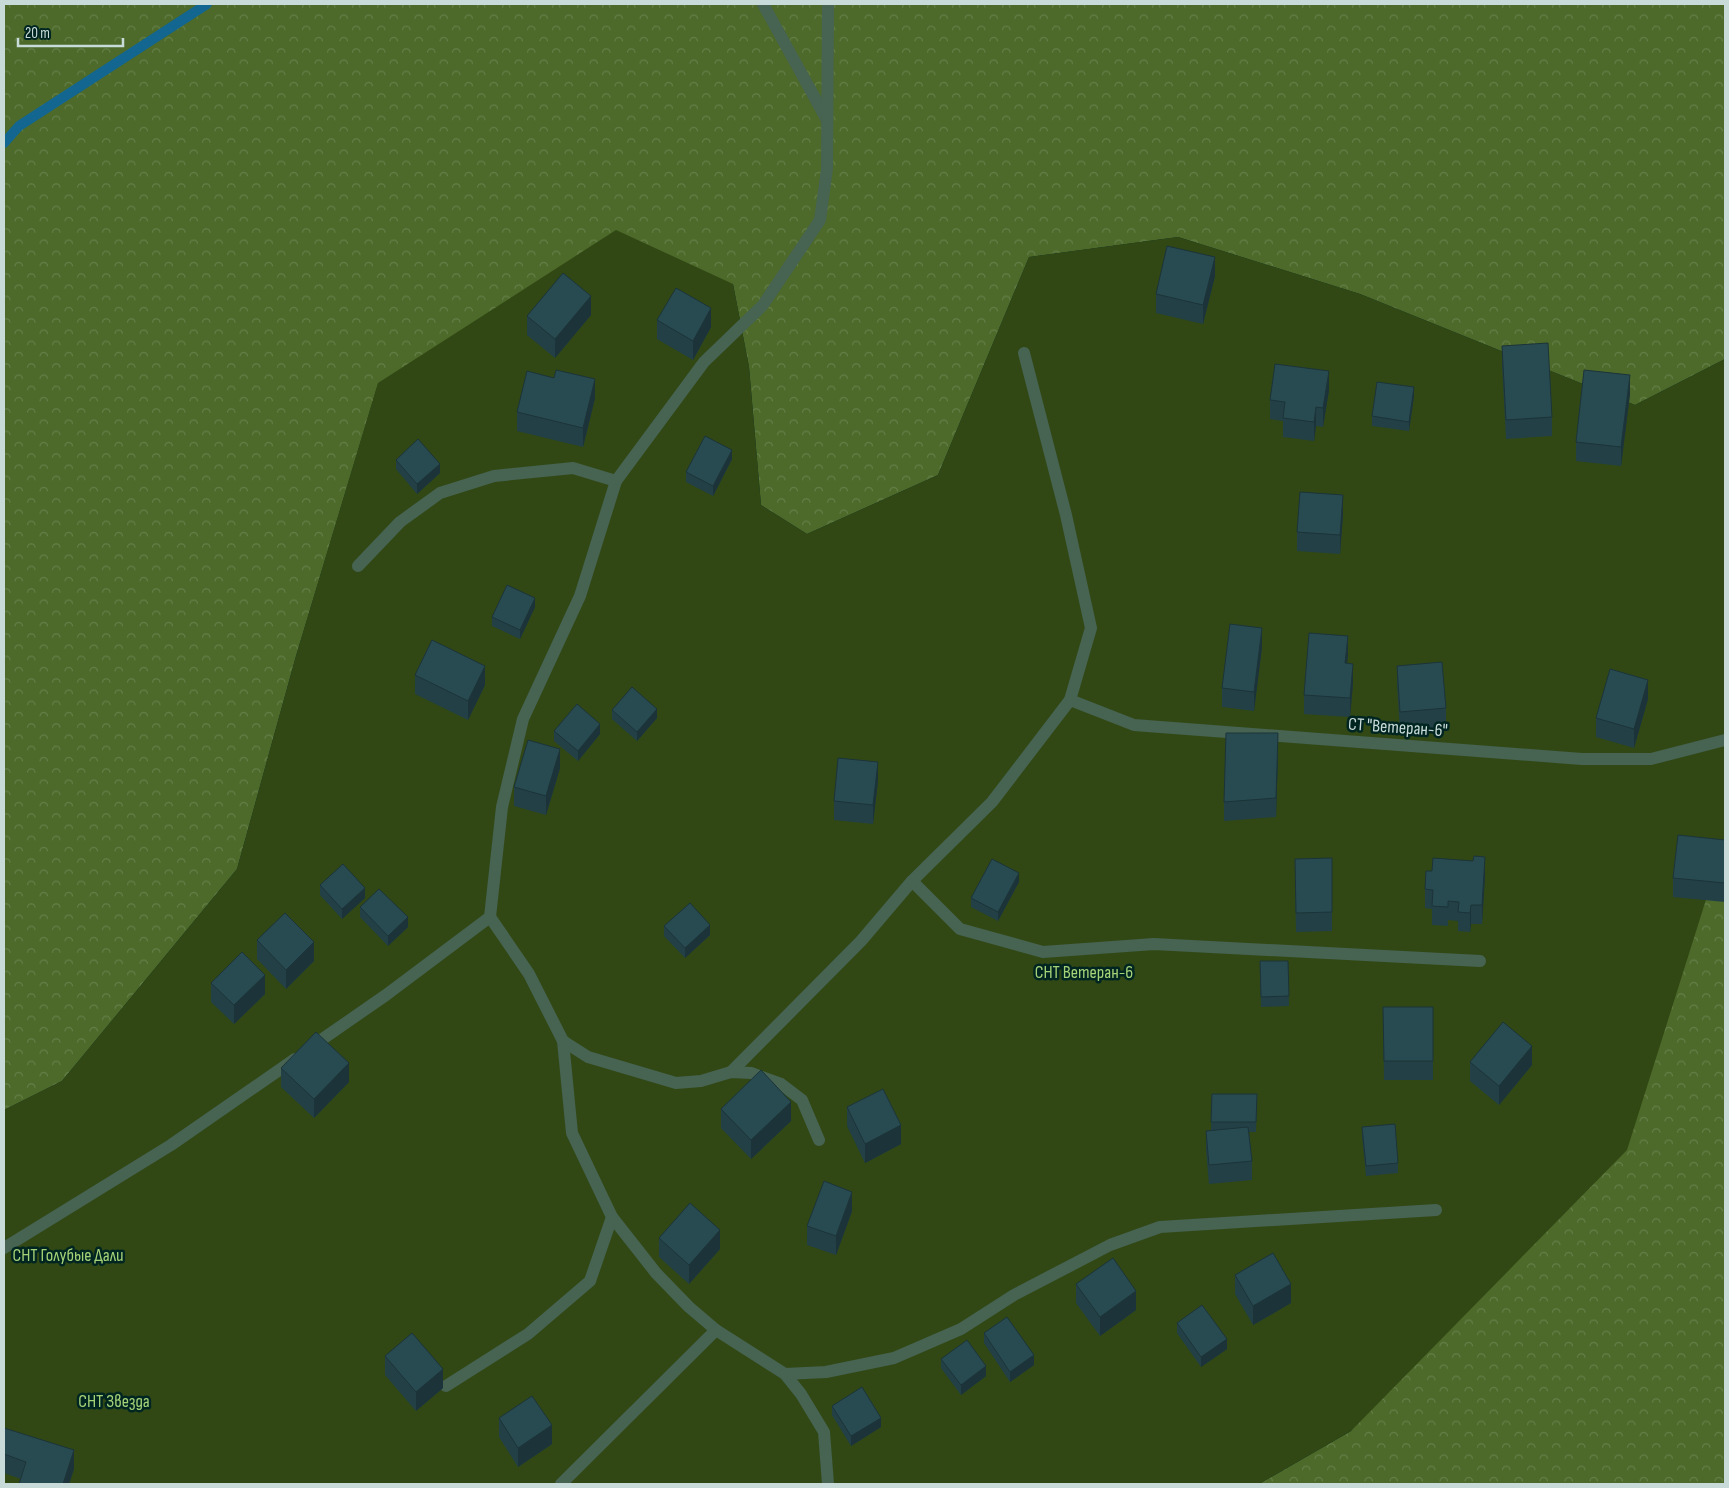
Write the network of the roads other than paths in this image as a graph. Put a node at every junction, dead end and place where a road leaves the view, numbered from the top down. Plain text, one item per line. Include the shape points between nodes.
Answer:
1 (763, 4) edge
2 (828, 4) edge
3 (828, 122) junction
4 (1024, 353) dead end
5 (616, 481) junction
6 (358, 566) dead end
7 (1070, 700) junction
8 (1725, 740) edge
9 (912, 881) junction
10 (490, 917) junction
11 (1480, 961) dead end
12 (563, 1041) junction
13 (731, 1072) junction
14 (819, 1140) dead end
15 (1436, 1210) dead end
16 (612, 1217) junction
17 (4, 1248) edge
18 (716, 1330) junction
19 (784, 1374) junction
20 (446, 1386) dead end
21 (561, 1484) edge
22 (828, 1484) edge

1 - 3 lane
2 - 3 lane
3 - 5 lane via 827,169 820,220 763,305 704,362
4 - 7 lane via 1091,628
5 - 6 lane via 573,468 494,476 440,493 400,522
5 - 10 lane via 580,596 523,719 502,807
7 - 8 lane, СТ "Ветеран-6" via 1134,725 1582,758 1651,759
7 - 9 lane via 992,802
9 - 11 lane via 960,929 1043,952 1154,944
9 - 13 lane via 861,942
10 - 12 lane via 529,974
10 - 17 lane via 386,995 171,1145
12 - 13 lane via 588,1057 676,1083 701,1081
12 - 16 lane via 572,1134
13 - 14 lane via 751,1073 781,1084 802,1100
15 - 19 lane via 1160,1227 1110,1245 1014,1295 960,1329 894,1358 826,1372
16 - 18 lane via 656,1273 688,1307
16 - 20 lane via 590,1281 528,1334
18 - 19 lane
18 - 21 lane
19 - 22 lane via 801,1394 824,1432

